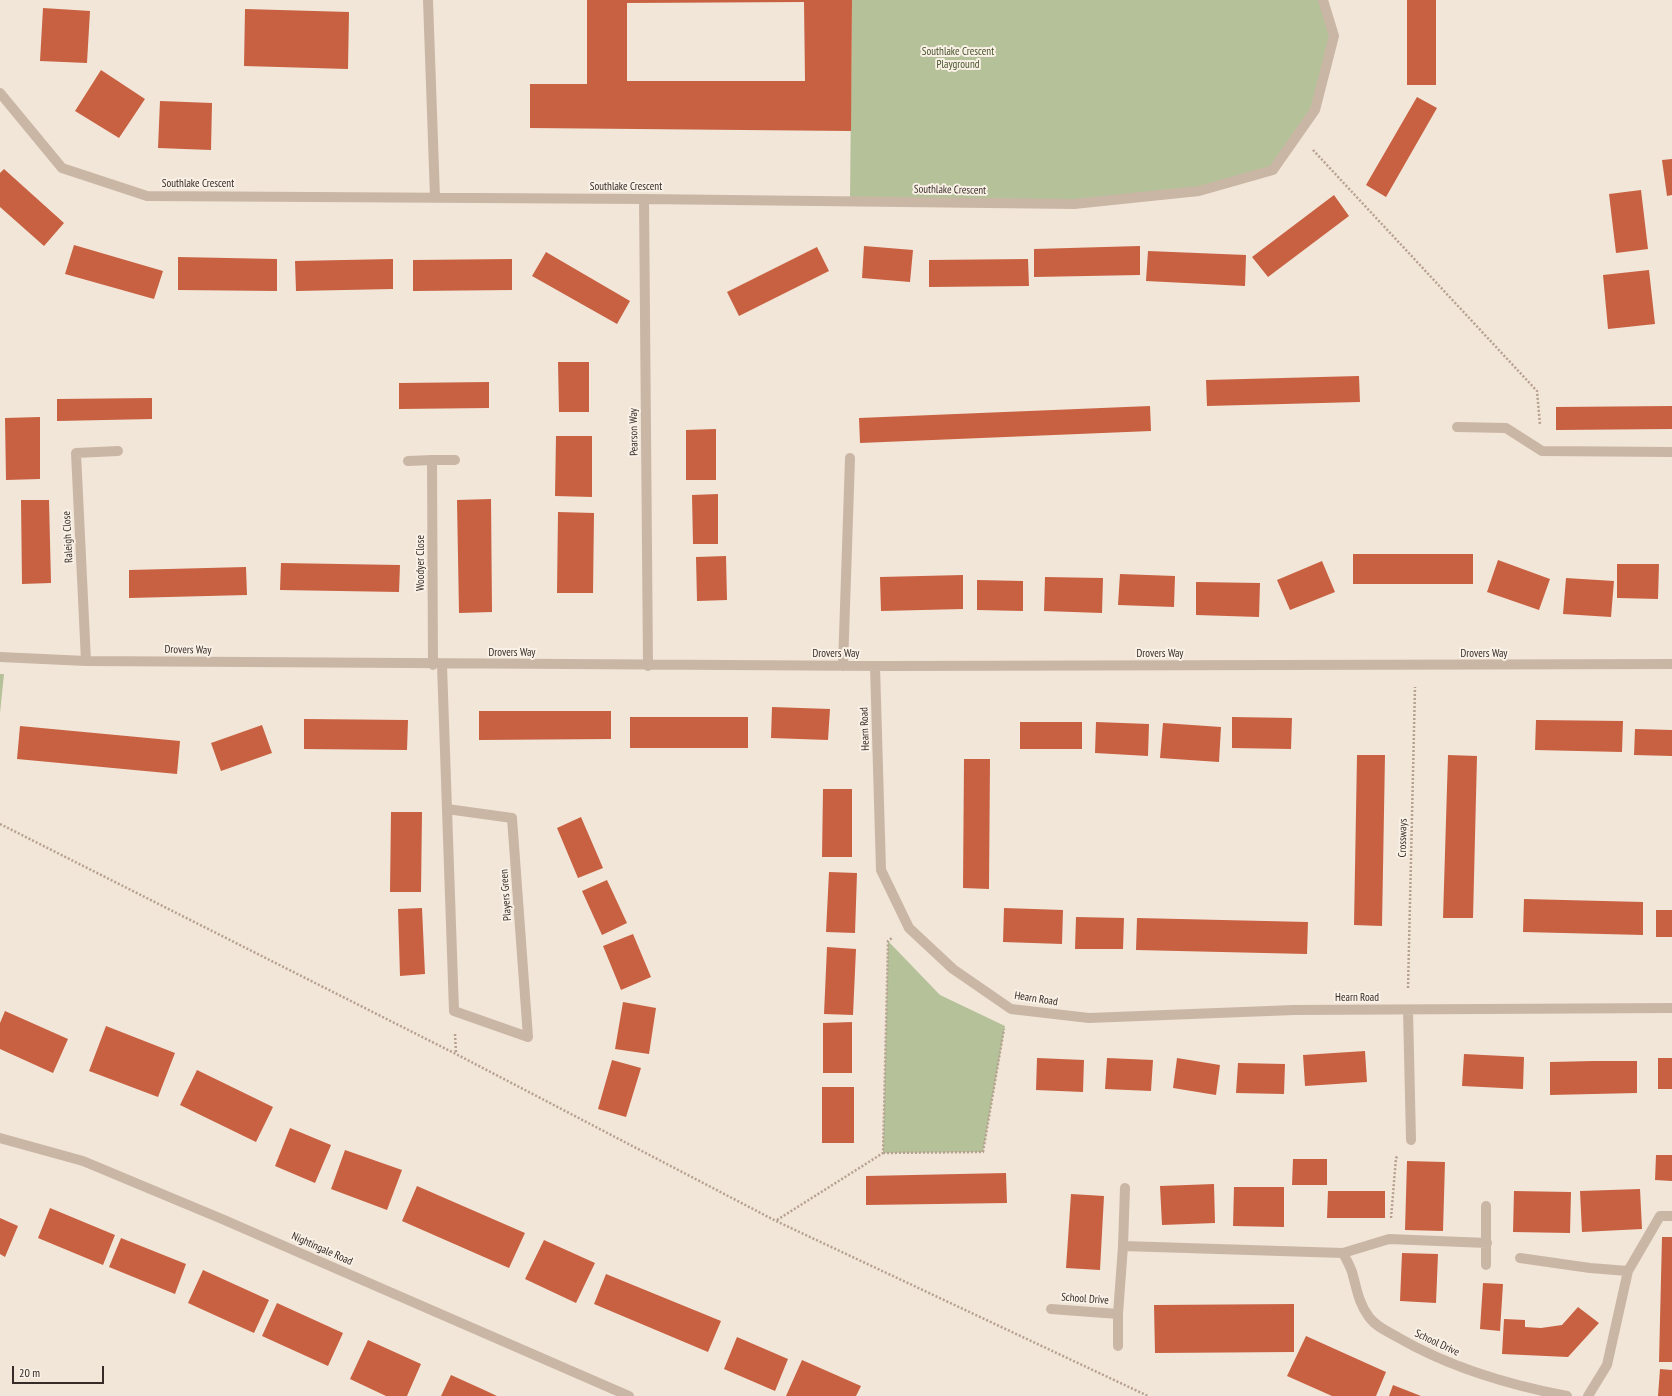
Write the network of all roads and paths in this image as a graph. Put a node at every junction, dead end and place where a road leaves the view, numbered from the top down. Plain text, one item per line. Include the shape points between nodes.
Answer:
1 (428, 0) edge
2 (1323, 0) edge
3 (0, 93) edge
4 (1298, 134) junction
5 (435, 197) junction
6 (644, 199) junction
7 (1457, 427) dead end
8 (118, 450) dead end
9 (1542, 451) junction
10 (1672, 452) edge
11 (850, 458) dead end
12 (432, 460) junction
13 (455, 460) dead end
14 (408, 461) dead end
15 (0, 657) edge
16 (86, 661) junction
17 (1672, 664) edge
18 (438, 665) junction
19 (648, 666) junction
20 (843, 666) junction
21 (875, 666) junction
22 (1415, 666) junction
23 (447, 809) junction
24 (0, 824) edge
25 (909, 928) junction
26 (1672, 1008) edge
27 (1011, 1009) junction
28 (1408, 1010) junction
29 (0, 1138) edge
30 (1410, 1140) joint
31 (883, 1153) junction
32 (1125, 1188) dead end
33 (1486, 1206) dead end
34 (1672, 1216) edge
35 (776, 1221) junction
36 (1389, 1239) junction
37 (1487, 1243) junction
38 (1123, 1246) junction
39 (1343, 1253) junction
40 (1520, 1258) dead end
41 (1486, 1265) dead end
42 (1628, 1271) junction
43 (1051, 1309) dead end
44 (1118, 1314) junction
45 (1118, 1346) dead end
46 (629, 1396) edge
47 (1148, 1396) edge
48 (1567, 1396) edge
49 (1588, 1396) edge

1 - 5 street
2 - 4 street, Southlake Crescent via 1334,36 1315,110
3 - 5 street, Southlake Crescent via 62,168 147,196
4 - 6 street, Southlake Crescent via 1273,170 1199,191 1074,204
4 - 9 path via 1537,391
5 - 6 street, Southlake Crescent
6 - 19 street, Pearson Way
7 - 9 street via 1506,428
8 - 16 street, Raleigh Close via 76,453
9 - 10 street
11 - 20 street
12 - 13 street
12 - 14 street
12 - 18 street, Woodyer Close
15 - 16 street, Drovers Way
16 - 18 street, Drovers Way
17 - 22 street, Drovers Way
18 - 19 street, Drovers Way
18 - 23 street, Players Green
19 - 20 street, Drovers Way
20 - 21 street, Drovers Way
21 - 22 street, Drovers Way
21 - 25 street, Hearn Road via 881,870
22 - 28 path, Crossways
23 - 23 street, Players Green via 454,1011 532,1038 512,818
24 - 35 path via 456,1054
25 - 27 street, Hearn Road via 952,969
25 - 31 path via 888,941
26 - 28 street, Hearn Road
27 - 28 street, Hearn Road via 1089,1018 1294,1010
27 - 31 path via 1005,1026 983,1152
28 - 30 street
29 - 46 street, Nightingale Road via 83,1161
30 - 36 path via 1396,1158
31 - 35 path
32 - 38 street, School Drive
33 - 37 street
34 - 42 street via 1660,1216
35 - 47 path
36 - 37 street
36 - 39 street
37 - 41 street
38 - 39 street
38 - 44 street, School Drive
39 - 48 street, School Drive via 1352,1271 1360,1302 1370,1319 1381,1327 1423,1351 1473,1372
40 - 42 street
42 - 49 street via 1608,1365
43 - 44 street, School Drive
44 - 45 street, School Drive

